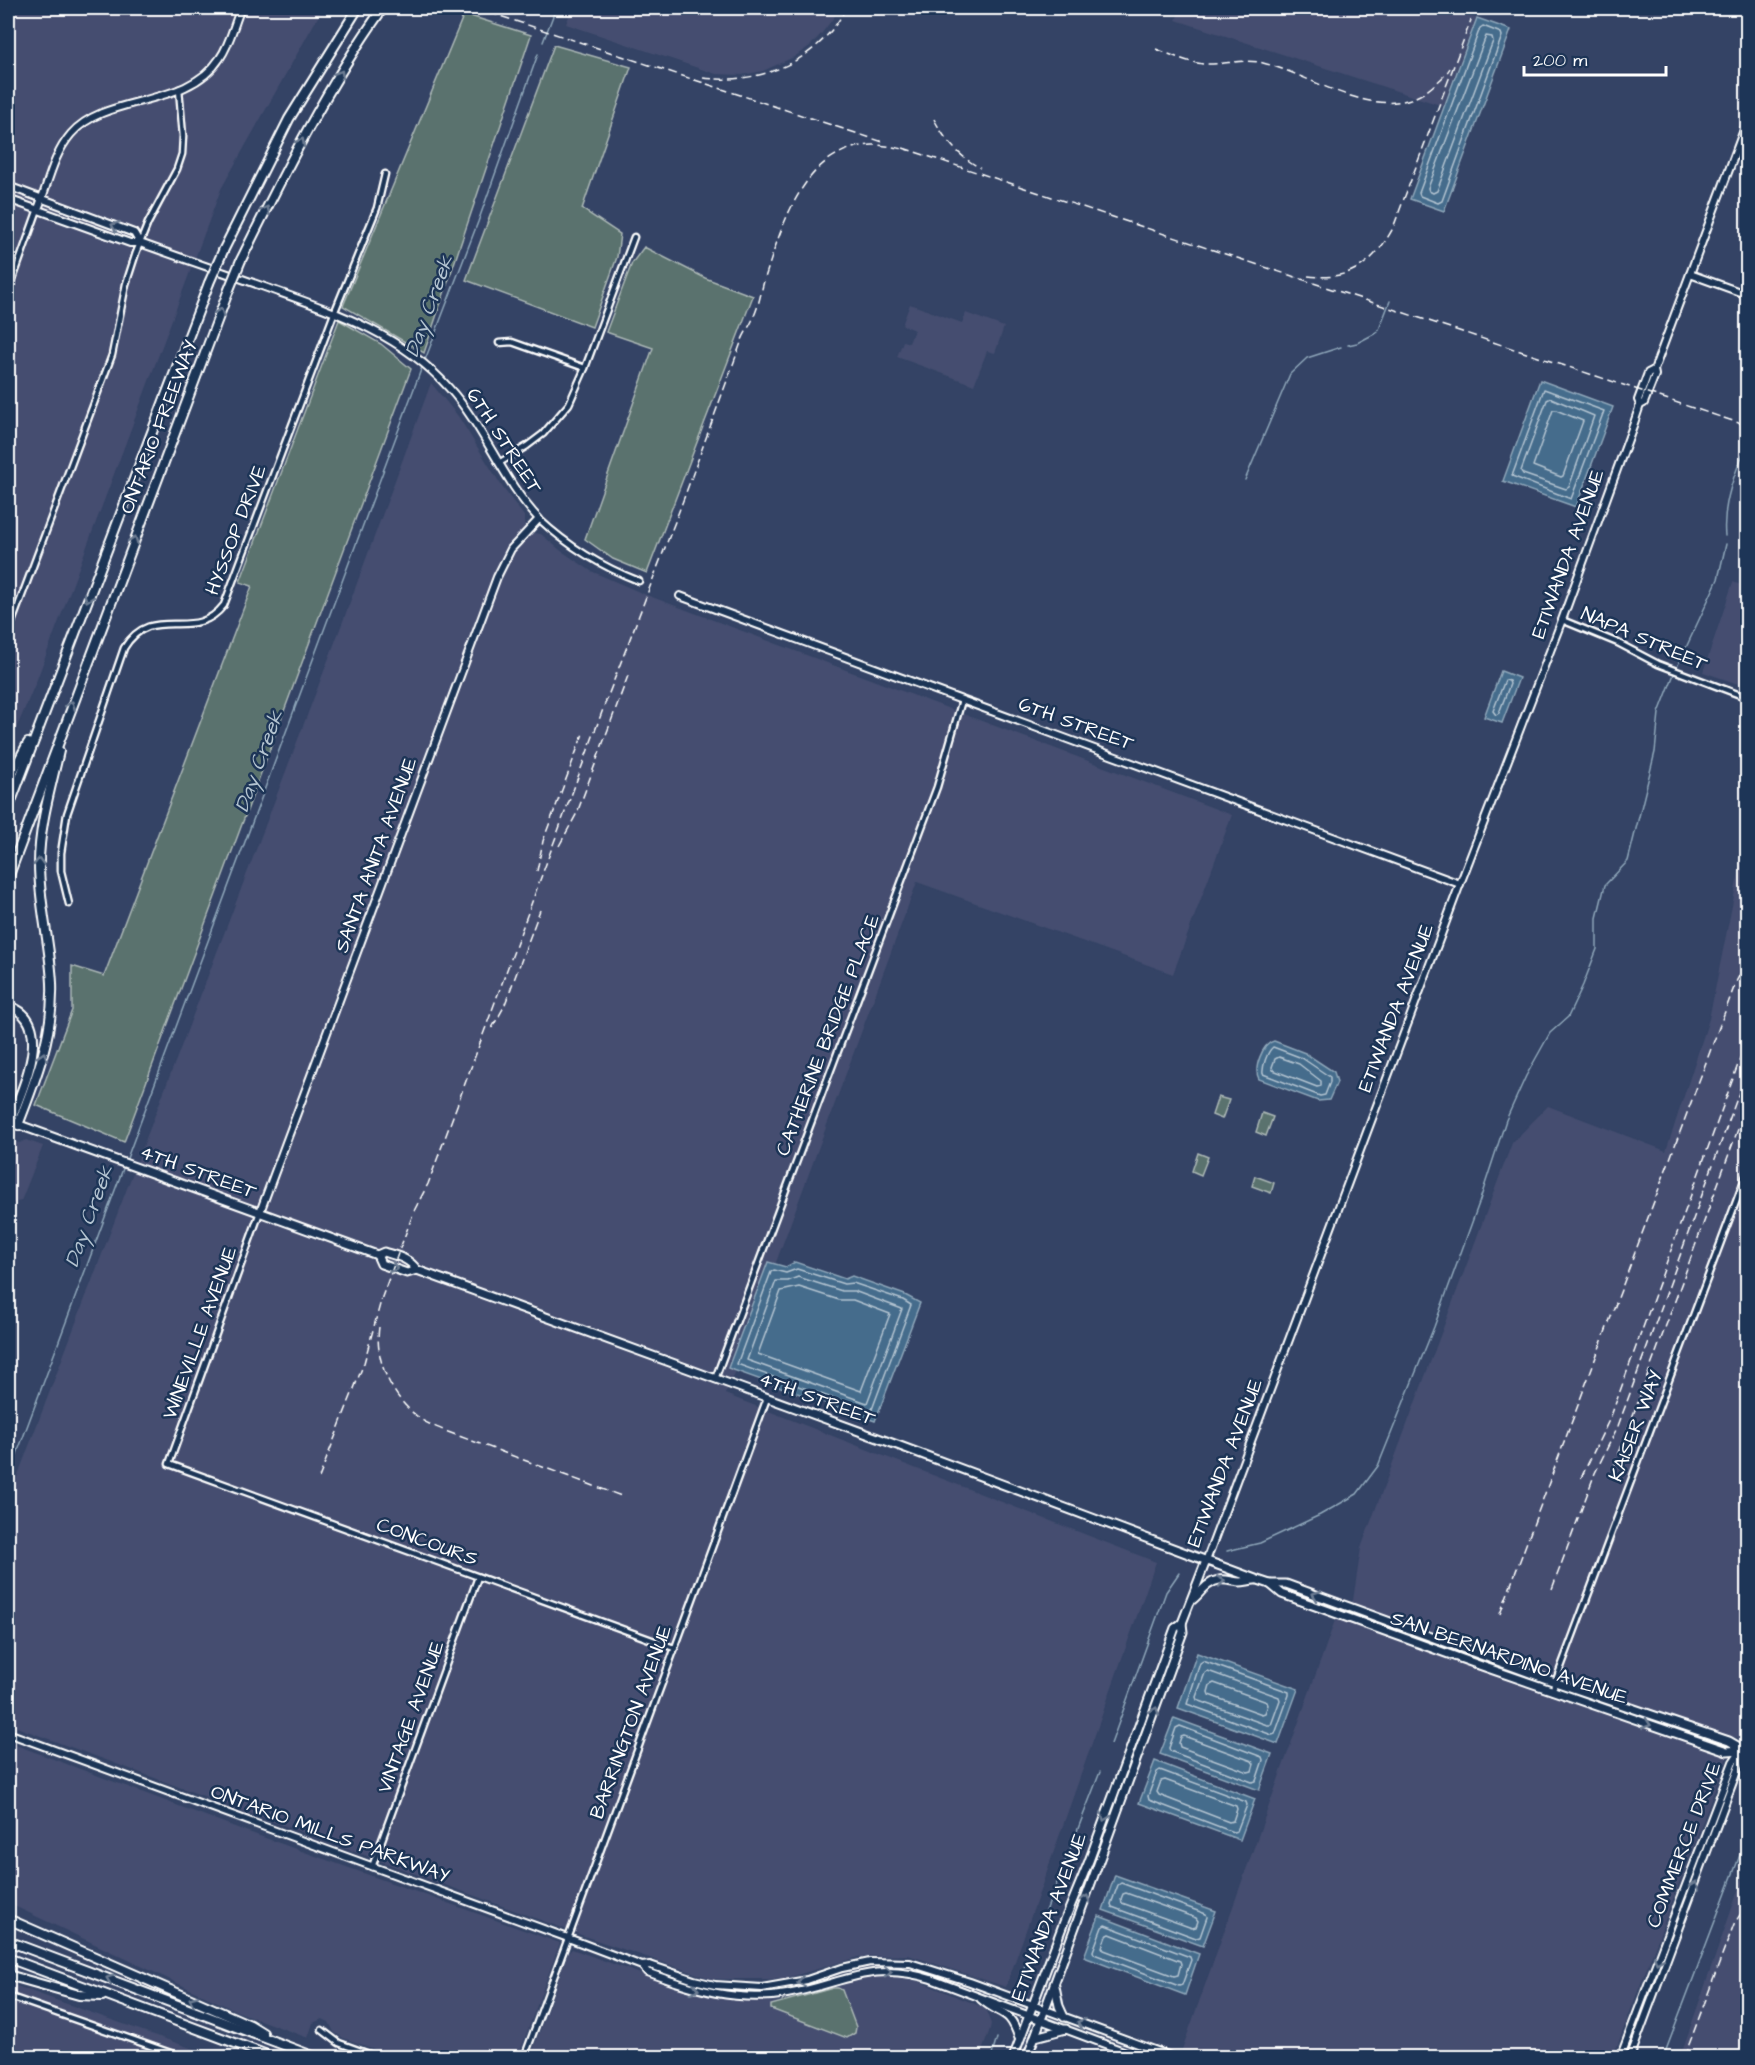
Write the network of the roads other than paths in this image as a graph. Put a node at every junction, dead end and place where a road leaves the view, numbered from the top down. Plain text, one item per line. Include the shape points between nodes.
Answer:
1 (241, 8) edge
2 (358, 8) edge
3 (383, 8) edge
4 (178, 89) junction
5 (1748, 119) edge
6 (385, 174) dead end
7 (8, 186) edge
8 (8, 198) edge
9 (42, 200) junction
10 (38, 209) junction
11 (634, 237) dead end
12 (140, 243) junction
13 (1690, 274) junction
14 (8, 293) edge
15 (1748, 295) edge
16 (335, 311) junction
17 (499, 343) dead end
18 (585, 368) junction
19 (499, 463) junction
20 (539, 519) junction
21 (639, 581) dead end
22 (680, 596) dead end
23 (8, 609) edge
24 (15, 612) junction
25 (1562, 620) junction
26 (8, 633) edge
27 (1748, 698) edge
28 (962, 700) junction
29 (42, 718) junction
30 (64, 726) junction
31 (8, 781) edge
32 (8, 809) edge
33 (8, 878) edge
34 (1460, 884) junction
35 (69, 903) dead end
36 (8, 1006) edge
37 (12, 1123) edge
38 (1748, 1170) edge
39 (260, 1212) junction
40 (377, 1255) junction
41 (417, 1270) junction
42 (716, 1379) junction
43 (767, 1398) junction
44 (169, 1464) joint
45 (1206, 1561) junction
46 (478, 1577) junction
47 (1258, 1580) junction
48 (1270, 1584) junction
49 (1191, 1601) junction
50 (1182, 1623) junction
51 (674, 1648) junction
52 (1555, 1682) junction
53 (1552, 1691) junction
54 (8, 1733) edge
55 (1744, 1751) edge
56 (372, 1867) junction
57 (8, 1919) edge
58 (568, 1938) junction
59 (8, 1941) edge
60 (8, 1958) edge
61 (642, 1966) junction
62 (8, 1975) edge
63 (931, 1979) junction
64 (970, 1982) junction
65 (1055, 1983) junction
66 (8, 1996) edge
67 (111, 1997) junction
68 (981, 1999) junction
69 (1033, 2006) junction
70 (1045, 2010) junction
71 (1029, 2015) junction
72 (1064, 2017) junction
73 (1041, 2020) junction
74 (1066, 2029) junction
75 (322, 2030) dead end
76 (1035, 2037) junction
77 (1019, 2038) junction
78 (282, 2044) junction
79 (185, 2058) edge
80 (275, 2058) edge
81 (318, 2058) edge
82 (380, 2058) edge
83 (524, 2058) edge
84 (1013, 2058) edge
85 (1027, 2058) edge
86 (1142, 2058) edge
87 (1176, 2058) edge
88 (1622, 2058) edge
89 (1630, 2058) edge

1 - 4 main road via 220,59 206,73
2 -> 29 highway, ONTARIO FREEWAY, bridge via 289,119 223,250
30 -> 3 highway, ONTARIO FREEWAY, bridge via 241,260 310,125
4 - 9 main road via 104,112 72,132 59,152
4 - 12 street via 183,136 180,160
5 - 13 main road, ETIWANDA AVENUE
6 - 16 street, HYSSOP DRIVE via 377,208
7 - 9 main road, 6TH STREET
8 - 10 main road, 6TH STREET
9 - 10 main road
12 -> 9 main road, 6TH STREET via 134,233
10 - 12 main road, 6TH STREET via 130,243
10 - 14 street
11 - 18 street
12 - 16 main road, 6TH STREET
12 - 24 street via 126,284 112,355
13 - 15 main road
13 - 25 main road, ETIWANDA AVENUE via 1654,370 1648,373 1638,400 1640,405
16 - 19 main road, 6TH STREET via 369,326 434,372 462,403
16 - 35 street, HYSSOP DRIVE via 224,605 204,622 162,623 143,628 124,648 67,814 60,853
17 - 18 street via 512,342
18 - 19 street via 574,396 557,421 535,441
19 - 20 main road, 6TH STREET
20 - 21 street, 6TH STREET via 585,556
20 - 39 main road, SANTA ANITA AVENUE via 511,550 497,577
22 - 28 main road, 6TH STREET
23 - 24 street
24 - 26 street
25 - 27 street, NAPA STREET via 1658,664
25 - 34 main road, ETIWANDA AVENUE
28 - 34 main road, 6TH STREET
28 - 42 street, CATHERINE BRIDGE PLACE via 936,790
29 - 31 highway
29 - 32 highway, ONTARIO FREEWAY
30 - 33 highway, ONTARIO FREEWAY
37 -> 30 highway via 43,1055 51,1013 52,982 39,855
34 - 45 main road, ETIWANDA AVENUE
36 - 37 highway via 26,1018 33,1046
37 - 39 main road, 4TH STREET
38 - 52 street, KAISER WAY
39 - 40 main road, 4TH STREET
39 - 44 street, WINEVILLE AVENUE
40 - 41 main road, 4TH STREET via 384,1252 411,1262
40 -> 41 main road, 4TH STREET via 381,1264 407,1273
41 - 42 main road, 4TH STREET
42 - 43 main road, 4TH STREET
43 - 45 main road, 4TH STREET
43 - 51 street, BARRINGTON AVENUE
44 - 46 street, CONCOURS
45 - 47 main road, SAN BERNARDINO AVENUE
45 - 49 main road, ETIWANDA AVENUE
46 - 51 street, CONCOURS
46 - 56 street, VINTAGE AVENUE
47 - 48 main road, SAN BERNARDINO AVENUE
49 -> 47 main road via 1218,1580
52 -> 48 main road, SAN BERNARDINO AVENUE via 1286,1584
48 - 53 main road, SAN BERNARDINO AVENUE via 1282,1594
49 - 50 main road, ETIWANDA AVENUE
65 -> 50 main road, ETIWANDA AVENUE via 1183,1632
50 -> 69 main road, ETIWANDA AVENUE via 1175,1628
51 - 58 street, BARRINGTON AVENUE
52 - 53 street, KAISER WAY
52 - 55 main road, SAN BERNARDINO AVENUE via 1730,1742
53 -> 55 main road, SAN BERNARDINO AVENUE via 1726,1751
54 - 56 main road, ONTARIO MILLS PARKWAY
55 -> 88 main road, COMMERCE DRIVE via 1733,1762
89 -> 55 main road, COMMERCE DRIVE
56 - 58 main road, ONTARIO MILLS PARKWAY
78 -> 57 highway via 250,2025
58 - 61 main road, ONTARIO MILLS PARKWAY
58 - 83 street, BARRINGTON AVENUE
78 -> 59 highway
60 - 67 highway
61 -> 63 main road, ONTARIO MILLS PARKWAY via 647,1972 694,1989 744,1996 787,1994 877,1971
64 -> 61 main road, ONTARIO MILLS PARKWAY via 922,1966 889,1961 762,1988 715,1985
62 - 67 highway via 79,1995
63 - 64 main road via 936,1975 963,1984
63 - 68 main road, ONTARIO MILLS PARKWAY
64 - 69 main road, ONTARIO MILLS PARKWAY
65 - 70 main road, ETIWANDA AVENUE
65 - 72 main road
66 - 79 street
67 - 80 highway
68 - 71 main road, ONTARIO MILLS PARKWAY
68 - 77 main road via 1012,2019
69 - 70 main road, ONTARIO MILLS PARKWAY
69 - 71 main road, ETIWANDA AVENUE
70 - 72 main road, ONTARIO MILLS PARKWAY
70 - 73 main road, ETIWANDA AVENUE
71 - 73 main road, ONTARIO MILLS PARKWAY
71 - 77 main road, ETIWANDA AVENUE
87 -> 72 main road, ONTARIO MILLS PARKWAY
73 - 74 main road, ONTARIO MILLS PARKWAY
73 - 76 main road, ETIWANDA AVENUE
74 - 76 main road
74 - 86 main road, ONTARIO MILLS PARKWAY
75 - 82 street via 339,2043
76 - 85 main road, ETIWANDA AVENUE
77 - 84 main road, ETIWANDA AVENUE
78 - 81 highway

